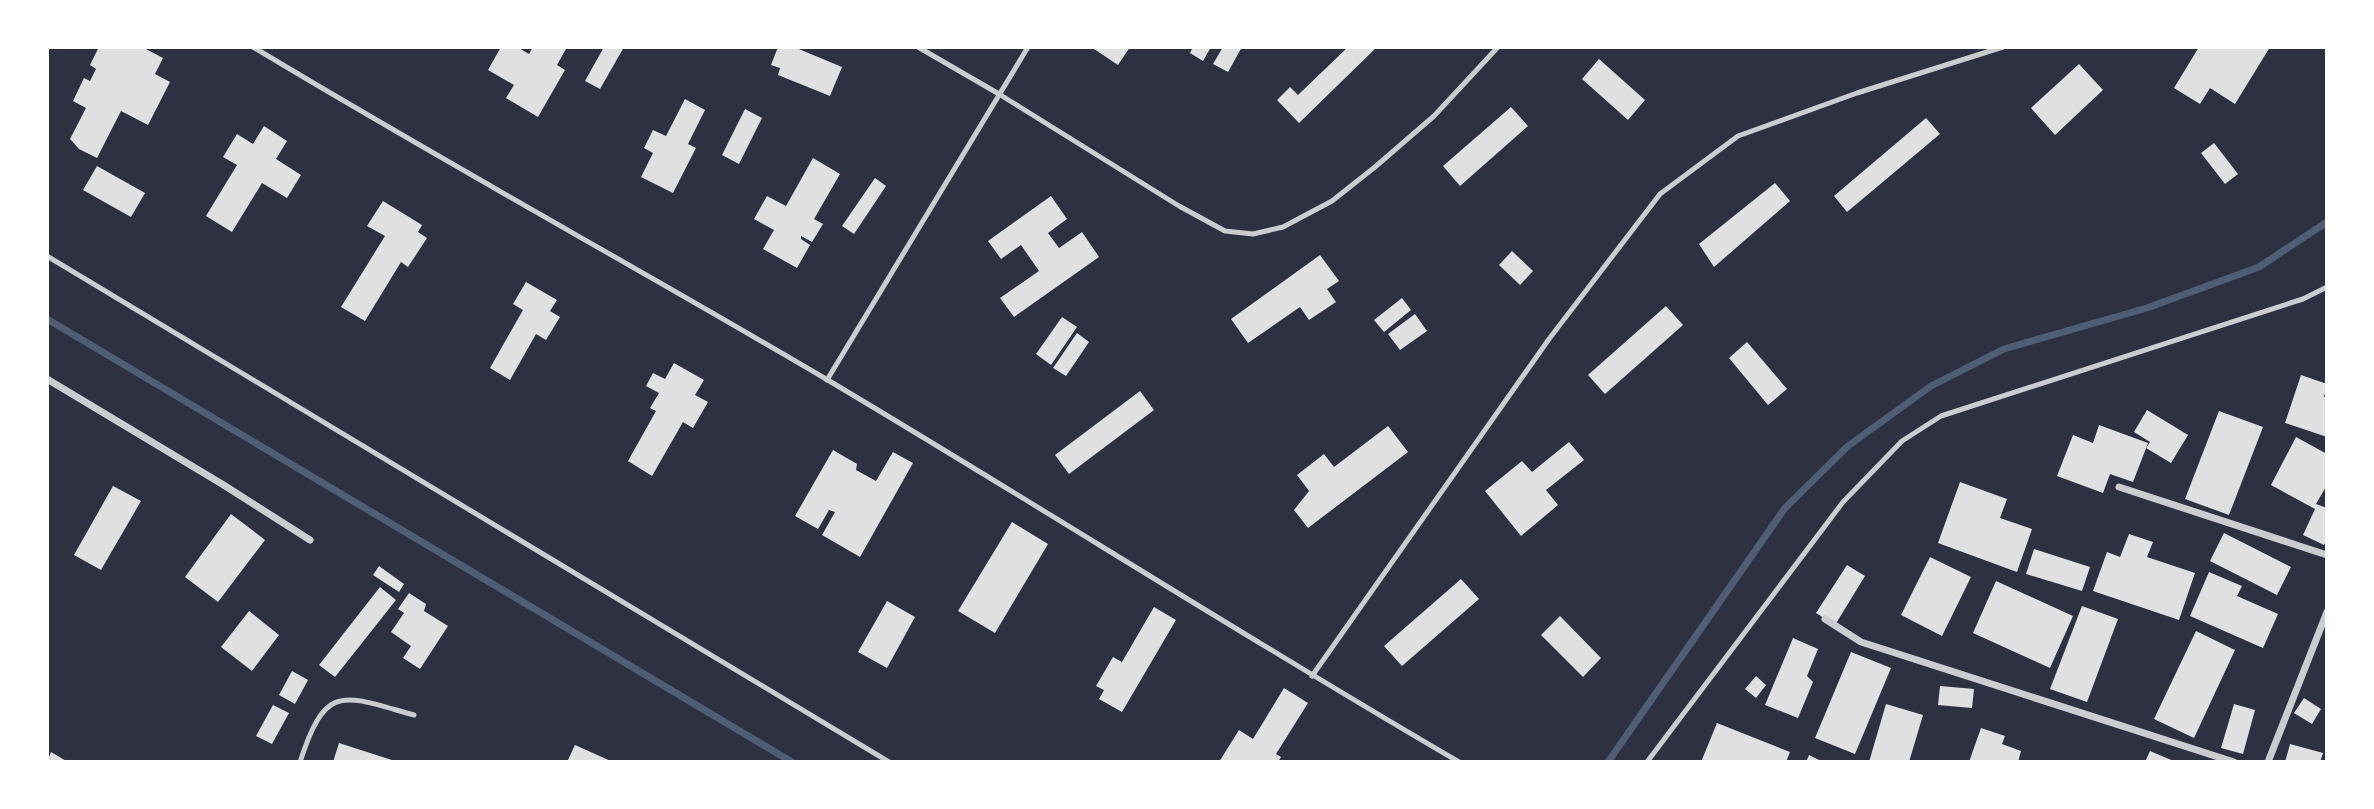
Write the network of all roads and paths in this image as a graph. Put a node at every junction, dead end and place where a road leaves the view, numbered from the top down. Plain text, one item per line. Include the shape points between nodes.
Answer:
1 (253, 47) edge
2 (918, 47) edge
3 (1028, 47) edge
4 (1499, 47) edge
5 (2003, 47) edge
6 (999, 94) junction
7 (47, 256) edge
8 (2327, 287) edge
9 (47, 379) edge
10 (827, 380) junction
11 (2119, 487) dead end
12 (310, 540) dead end
13 (2327, 555) edge
14 (2327, 612) edge
15 (1825, 619) dead end
16 (1312, 677) junction
17 (414, 715) dead end
18 (300, 762) edge
19 (889, 762) edge
20 (1459, 762) edge
21 (1647, 762) edge
22 (2234, 762) edge
23 (2267, 762) edge

1 - 10 lane
2 - 6 lane
3 - 6 lane
4 - 6 lane via 1434,116 1332,201 1283,227 1253,234 1225,231 1179,206
5 - 16 lane via 1738,136 1660,194 1549,339
6 - 10 lane
7 - 19 lane
8 - 21 lane via 2303,299 1941,416 1902,441 1843,502
9 - 12 street
10 - 16 lane
11 - 13 street
14 - 23 street
15 - 22 street via 1861,642
16 - 20 lane
17 - 18 lane via 358,700 337,700 323,710 311,729

